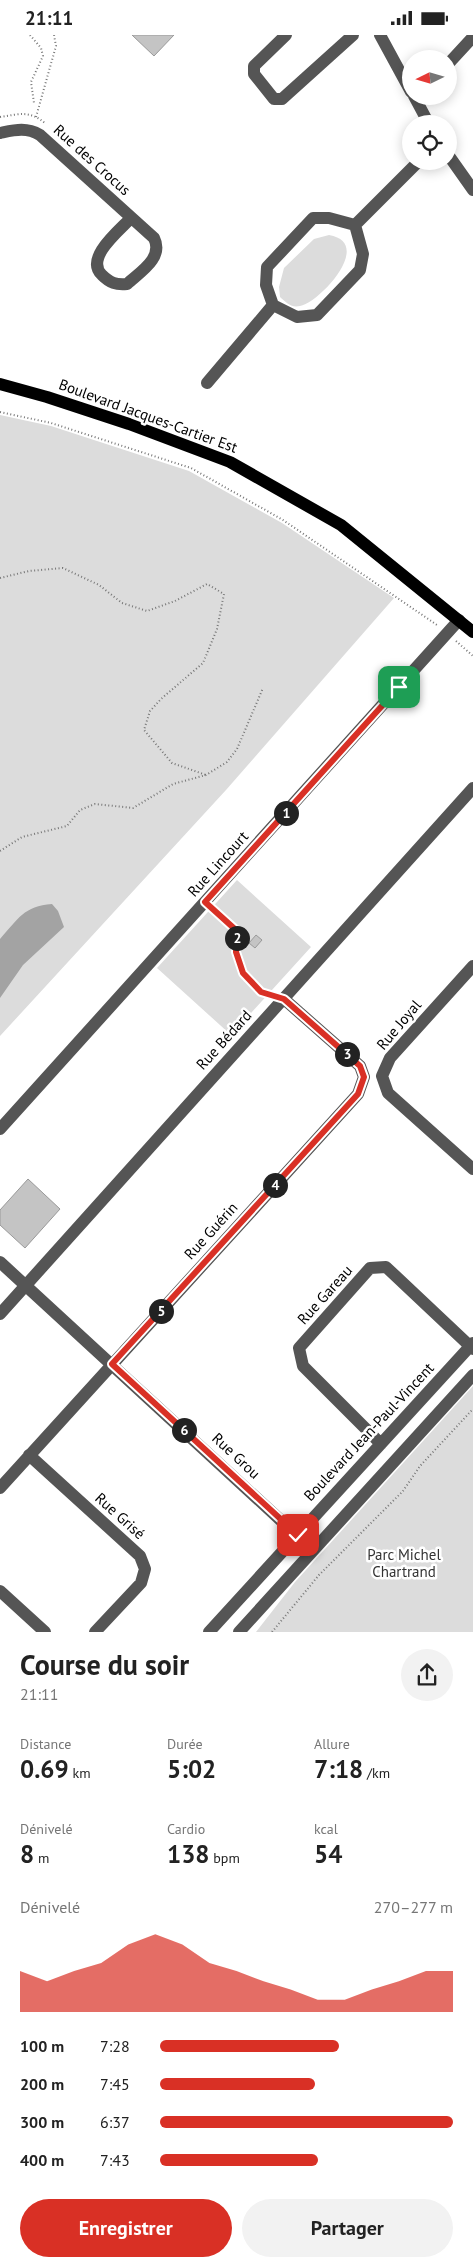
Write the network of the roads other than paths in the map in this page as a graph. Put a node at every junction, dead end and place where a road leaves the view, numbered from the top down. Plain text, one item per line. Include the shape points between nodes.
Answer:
1 (286, 35) edge
2 (353, 35) edge
3 (380, 35) edge
4 (473, 37) edge
5 (458, 53) edge
6 (402, 74) edge
7 (0, 133) edge
8 (457, 167) edge
9 (410, 170) edge
10 (473, 190) edge
11 (132, 218) junction
12 (355, 225) junction
13 (273, 305) junction
14 (207, 383) dead end
15 (0, 384) edge
16 (459, 620) junction
17 (473, 632) edge
18 (473, 788) edge
19 (473, 966) edge
20 (284, 999) junction
21 (0, 1129) edge
22 (473, 1169) edge
23 (0, 1262) edge
24 (26, 1285) junction
25 (0, 1314) edge
26 (472, 1346) edge
27 (112, 1364) junction
28 (473, 1375) edge
29 (381, 1444) junction
30 (30, 1455) junction
31 (0, 1488) edge
32 (298, 1535) junction
33 (313, 1550) junction
34 (0, 1591) edge
35 (45, 1632) edge
36 (95, 1632) edge
37 (209, 1632) edge
38 (239, 1632) edge

1 - 2 street via 254,66 254,74 274,99 282,99
3 - 6 street
4 - 5 street
7 - 11 street, Rue des Crocus via 19,129 40,135
8 - 10 street
9 - 12 street
11 - 11 street, Rue des Crocus via 154,237 157,249 154,258 127,285 111,283 100,273 96,264 98,254
12 - 13 street via 329,218 313,218 267,267 266,285
12 - 13 street via 363,254 360,270 317,315 297,317
13 - 14 street
15 - 16 main road, Boulevard Jacques-Cartier Est via 129,424 230,462 341,525
16 - 17 main road, Boulevard Jacques-Cartier Est
16 - 21 street, Rue Lincourt
18 - 20 street, Rue Bédard
19 - 22 street, Rue Joyal via 390,1058 382,1076 388,1093
20 - 24 street, Rue Bédard
20 - 27 street, Rue Guérin via 360,1066 364,1077 358,1094
23 - 24 street
24 - 25 street, Rue Bédard
24 - 27 street, Rue Grou
26 - 29 street, Boulevard Jean-Paul-Vincent
26 - 29 street, Rue Gareau via 386,1267 370,1268 299,1348 303,1366
27 - 30 street, Rue Guérin
27 - 32 street, Rue Grou
28 - 33 street
29 - 32 street, Boulevard Jean-Paul-Vincent
30 - 31 street, Rue Guérin
30 - 36 street, Rue Grisé via 140,1556 145,1569 141,1583
32 - 33 street, Rue Grou
32 - 37 street, Boulevard Jean-Paul-Vincent
33 - 38 street
34 - 35 street

